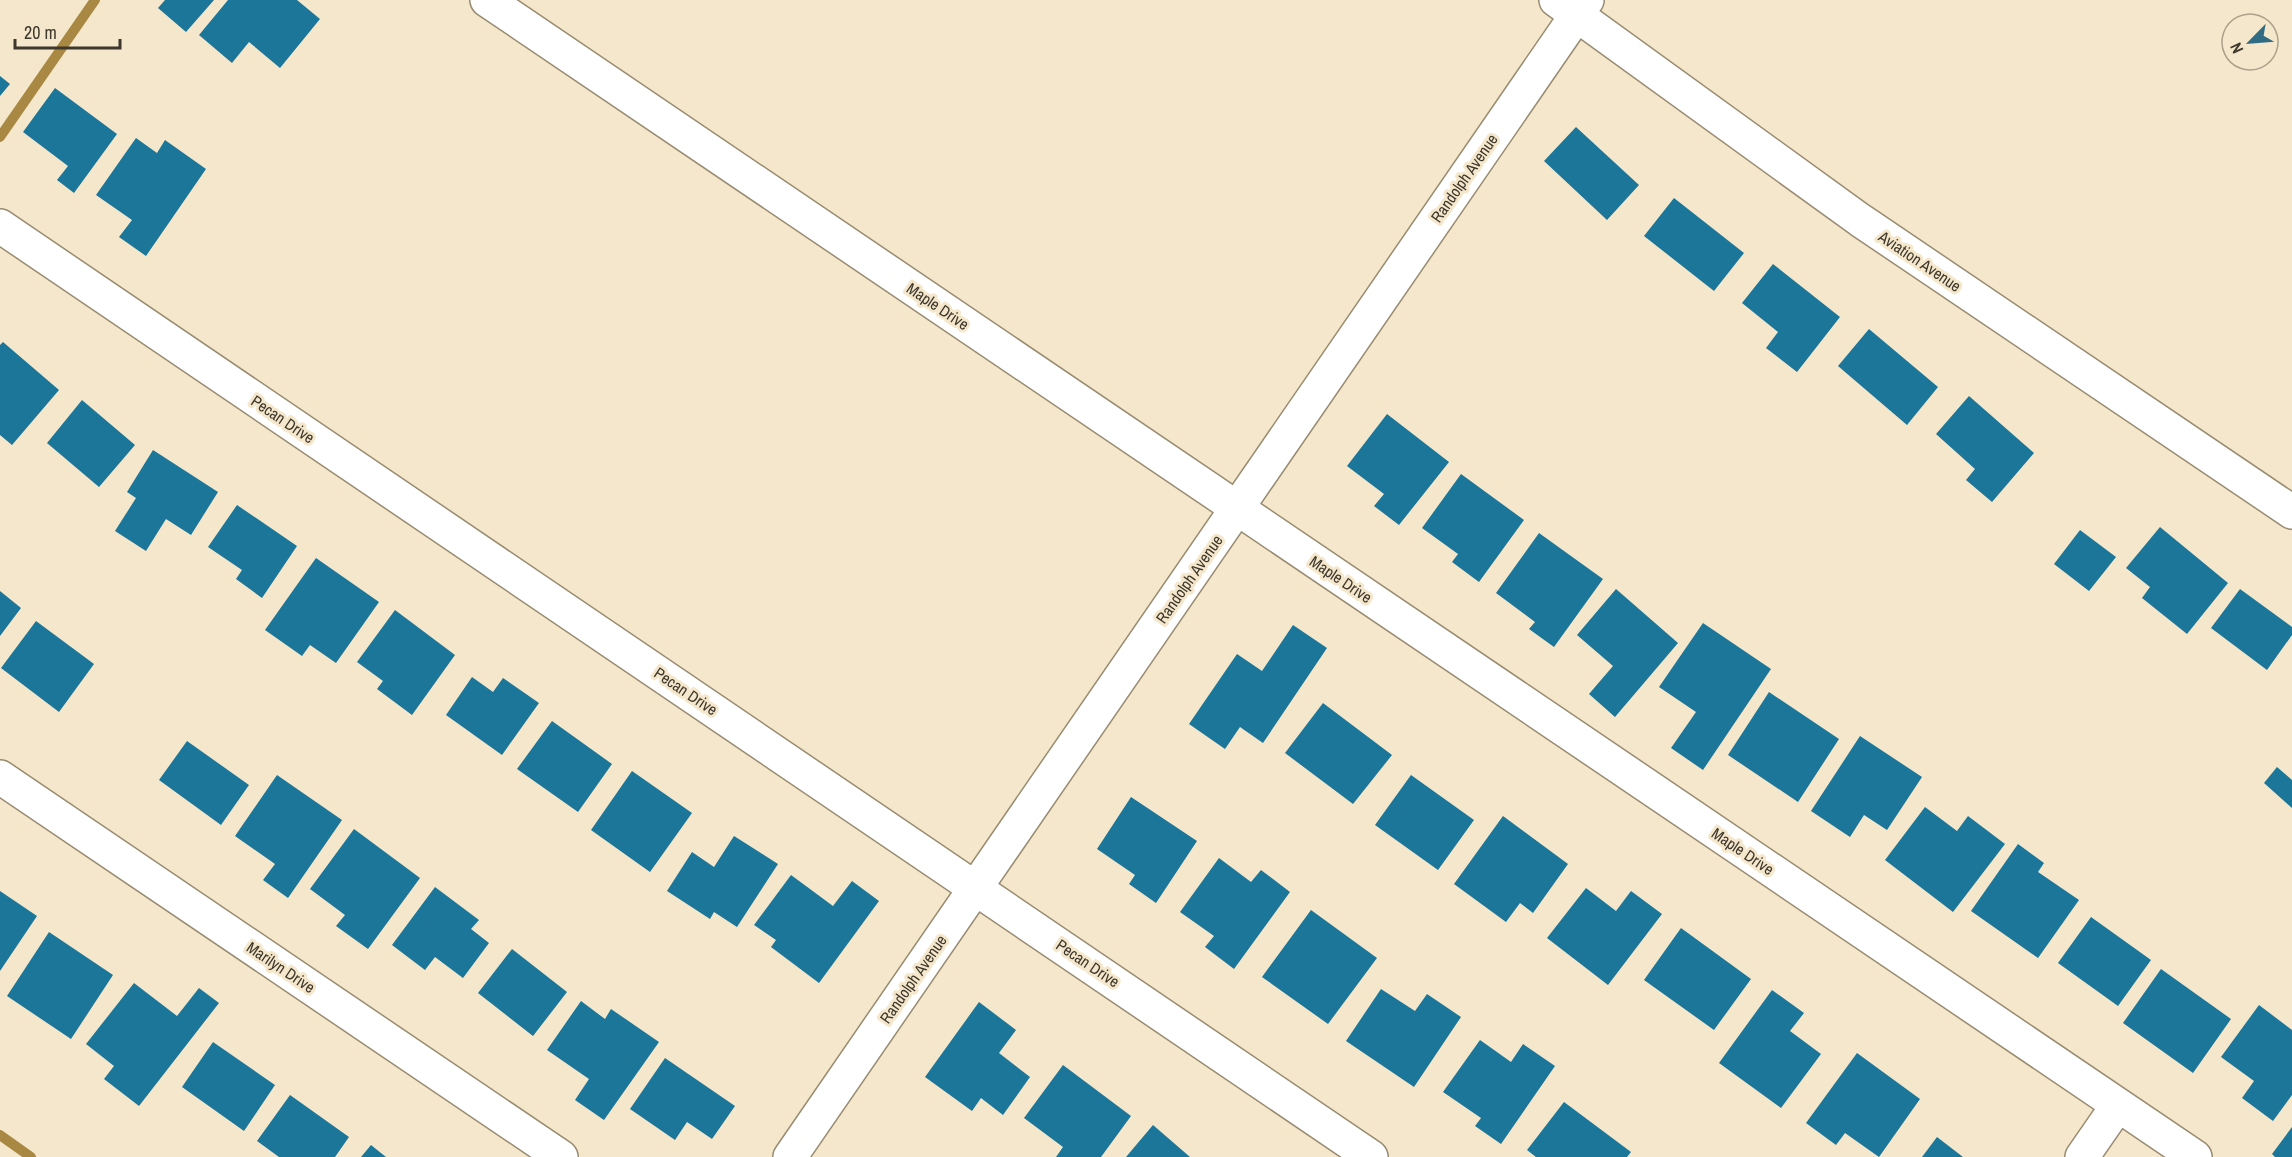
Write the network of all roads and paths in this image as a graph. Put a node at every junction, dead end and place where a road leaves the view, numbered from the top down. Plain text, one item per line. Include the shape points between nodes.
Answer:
1 (487, 0) edge
2 (1573, 5) edge
3 (0, 226) edge
4 (1237, 508) junction
5 (2292, 512) edge
6 (0, 777) edge
7 (976, 887) junction
8 (2118, 1105) junction
9 (561, 1157) edge
10 (790, 1157) edge
11 (1371, 1157) edge
12 (2082, 1157) edge
13 (2195, 1157) edge

1 - 4 street, Maple Drive
2 - 4 street, Randolph Avenue
2 - 5 street, Aviation Avenue via 1860,220
3 - 7 street, Pecan Drive
4 - 7 street, Randolph Avenue
4 - 8 street, Maple Drive
6 - 9 street, Marilyn Drive
7 - 10 street, Randolph Avenue
7 - 11 street, Pecan Drive
8 - 12 street
8 - 13 street, Maple Drive

